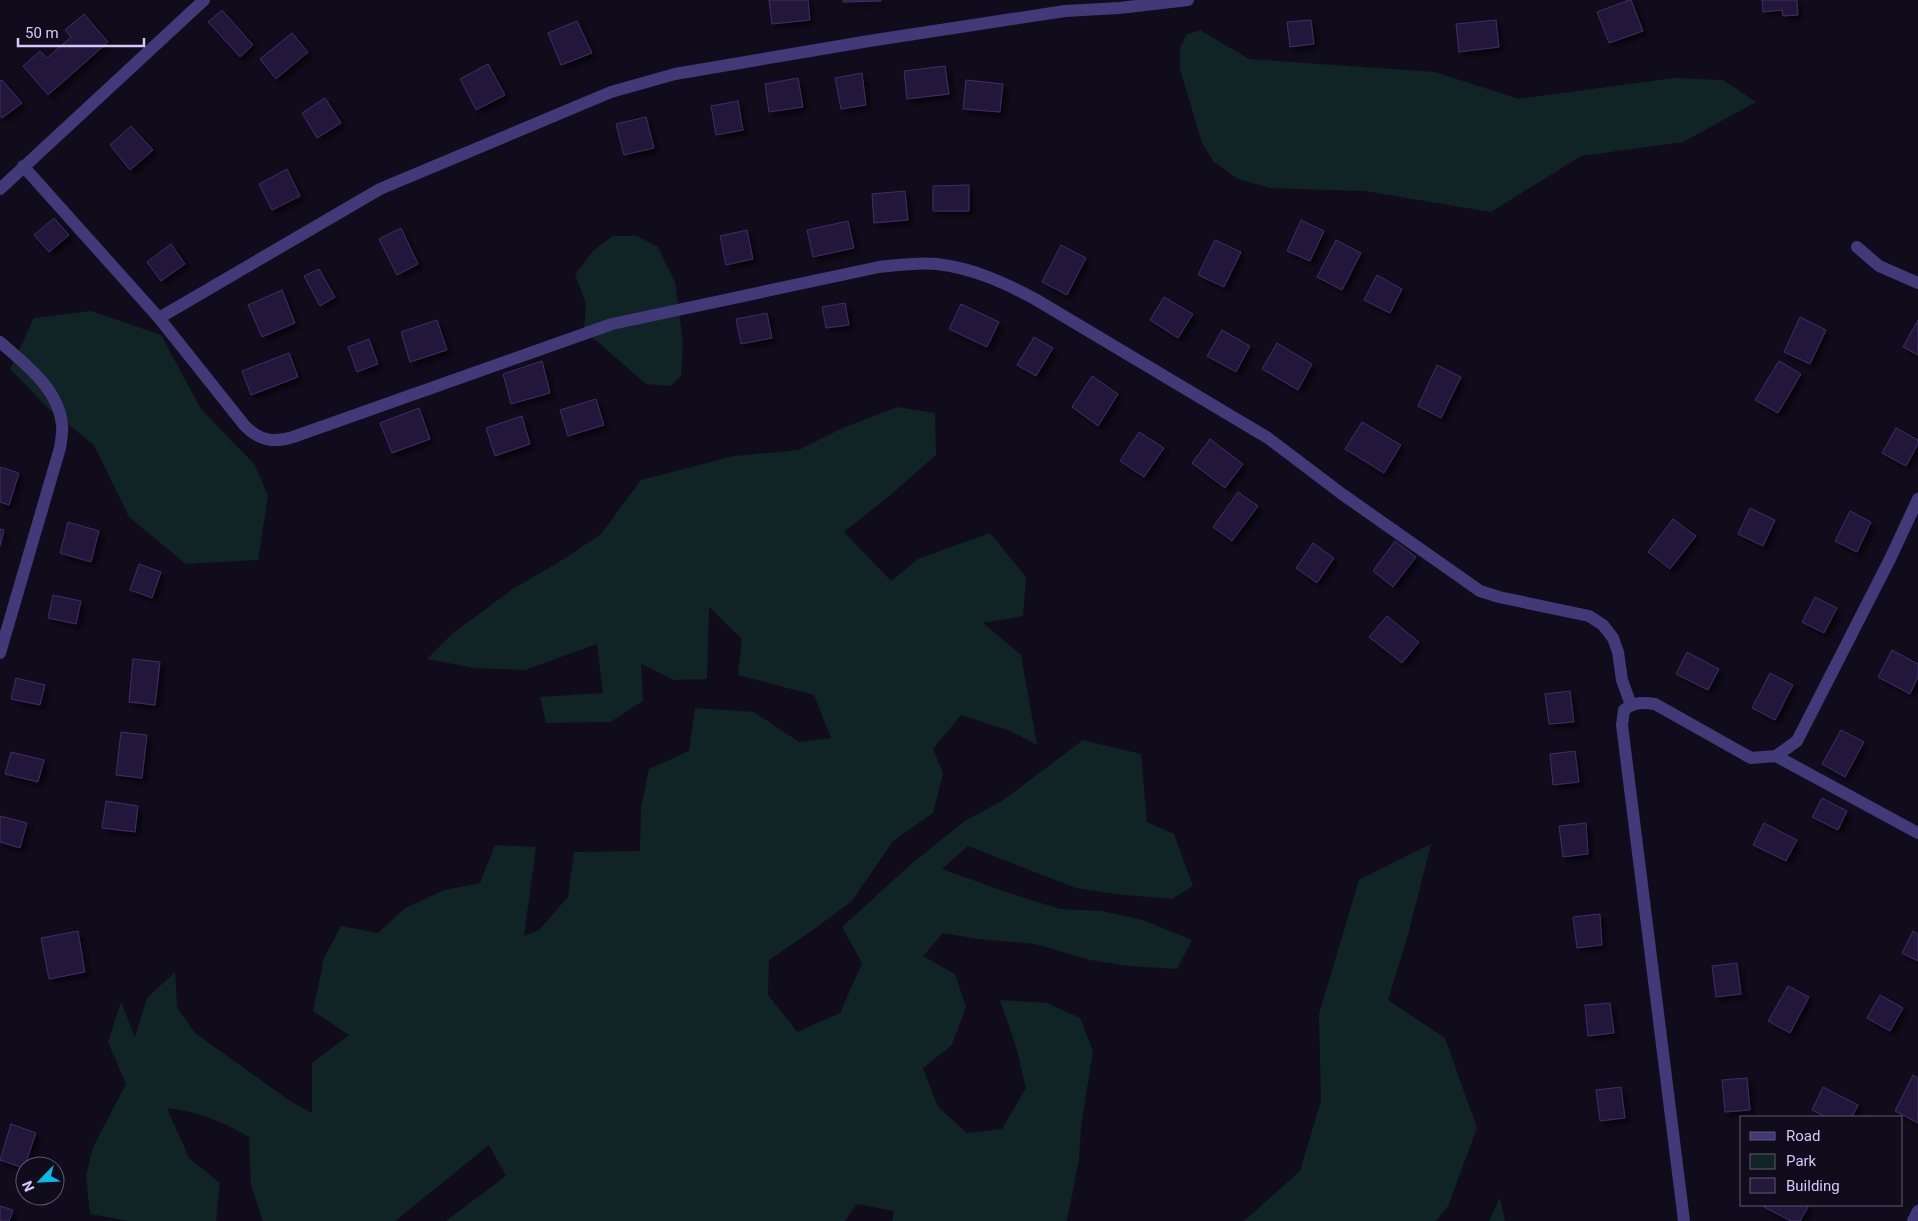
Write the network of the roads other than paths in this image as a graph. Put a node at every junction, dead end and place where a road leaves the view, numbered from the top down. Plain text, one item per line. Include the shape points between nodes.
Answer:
1 (204, 0) edge
2 (1188, 0) edge
3 (1064, 5) edge
4 (23, 166) junction
5 (0, 189) edge
6 (1857, 247) dead end
7 (1918, 283) edge
8 (159, 318) junction
9 (0, 342) edge
10 (1918, 499) edge
11 (0, 653) edge
12 (1631, 705) junction
13 (1776, 756) junction
14 (1918, 833) edge
15 (1918, 1211) edge
16 (1684, 1221) edge
17 (1913, 1221) edge

1 - 4 street
2 - 3 street via 1119,8
3 - 8 street via 685,72 611,92 380,189
4 - 5 street
4 - 8 street
6 - 7 street via 1879,266
8 - 12 street via 245,426 259,437 274,442 612,324 879,267 936,264 956,267 1001,281 1036,299 1268,438 1480,591 1589,616 1603,625 1618,652 1622,680
9 - 11 street via 48,390 60,412 63,427 60,448
10 - 13 street via 1797,741
12 - 13 street via 1655,704 1751,758
12 - 16 street via 1624,710 1622,725
13 - 14 street
15 - 17 street

